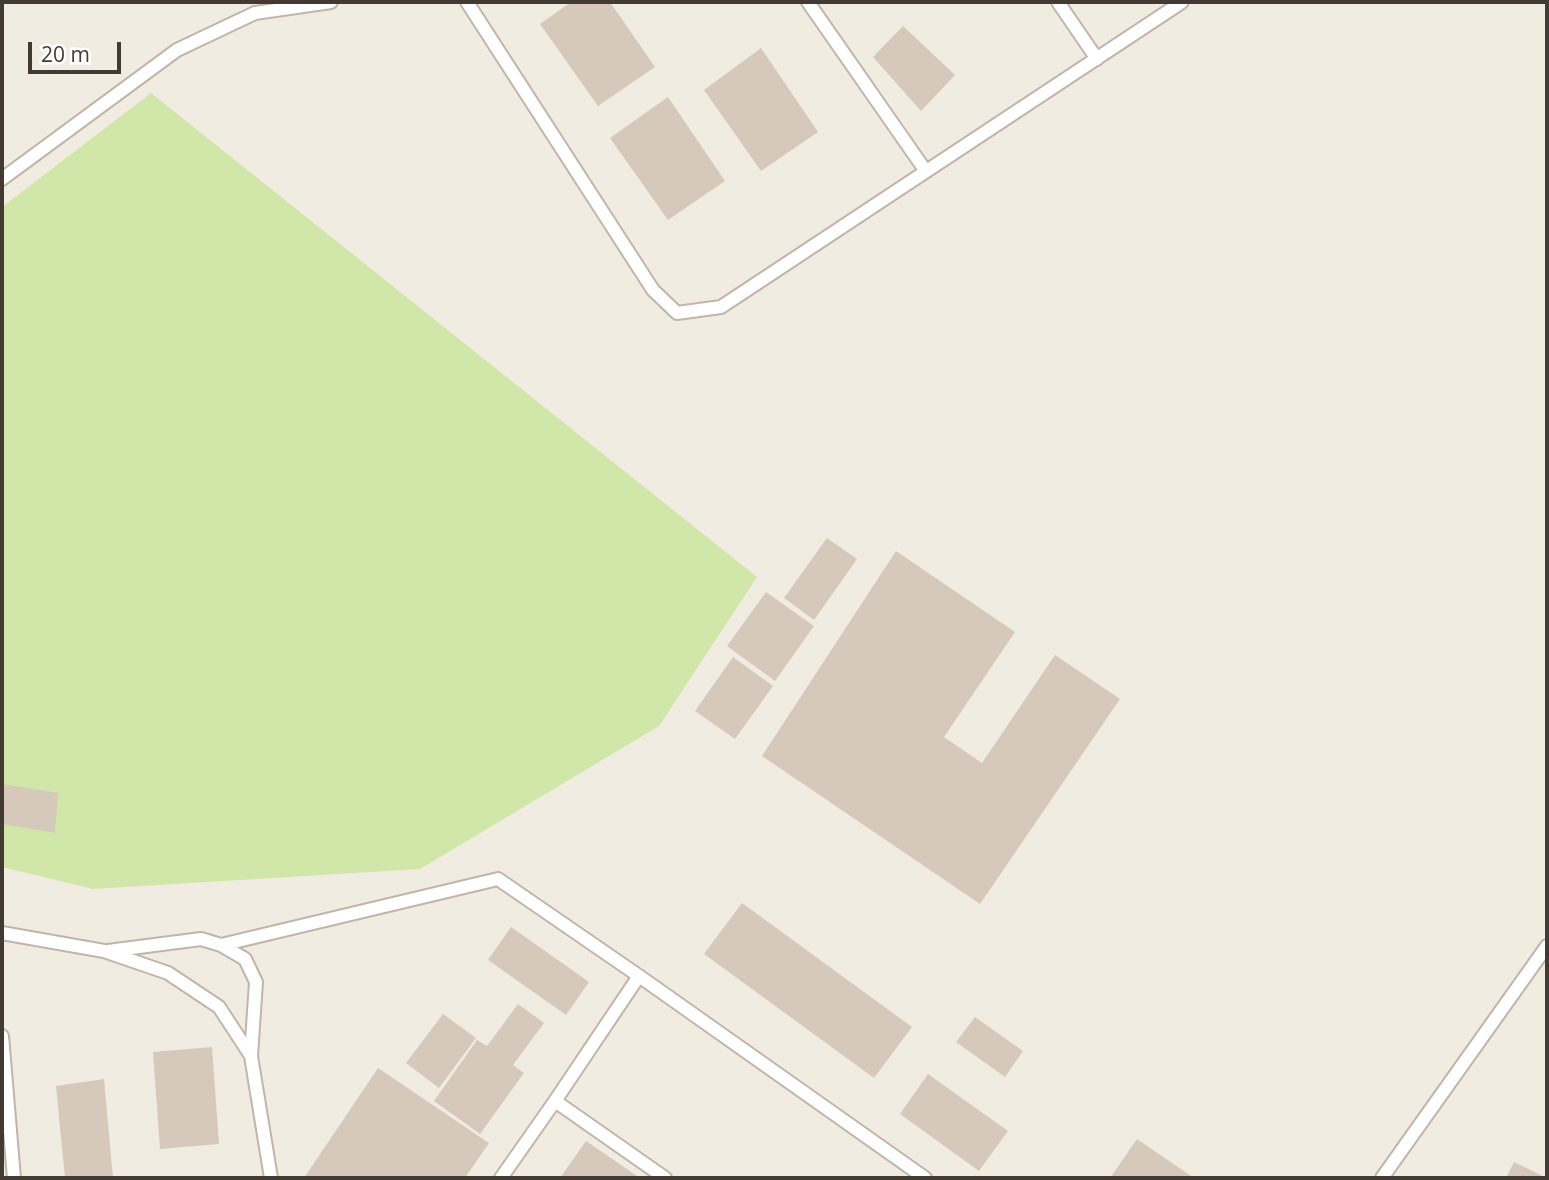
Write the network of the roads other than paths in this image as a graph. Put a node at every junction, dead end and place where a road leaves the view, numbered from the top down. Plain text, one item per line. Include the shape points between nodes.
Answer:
1 (331, 2) edge
2 (467, 2) edge
3 (808, 2) edge
4 (1058, 2) edge
5 (1182, 2) edge
6 (1097, 59) junction
7 (925, 170) junction
8 (2, 179) edge
9 (2, 933) edge
10 (222, 944) junction
11 (1547, 946) edge
12 (104, 951) junction
13 (639, 976) junction
14 (2, 1036) edge
15 (251, 1056) junction
16 (555, 1101) junction
17 (14, 1178) edge
18 (271, 1178) edge
19 (501, 1178) edge
20 (665, 1178) edge
21 (925, 1178) edge
22 (1382, 1178) edge

1 - 8 lane via 255,13 177,50
2 - 7 lane via 653,290 677,313 721,307
3 - 7 lane
4 - 6 lane
5 - 6 lane
6 - 7 lane
9 - 12 lane
10 - 12 lane via 201,939
10 - 13 lane via 498,879
10 - 15 lane via 245,959 256,982
11 - 22 lane
12 - 15 lane via 168,973 219,1007
13 - 16 lane
13 - 21 lane
14 - 17 lane
15 - 18 lane
16 - 19 lane
16 - 20 lane

